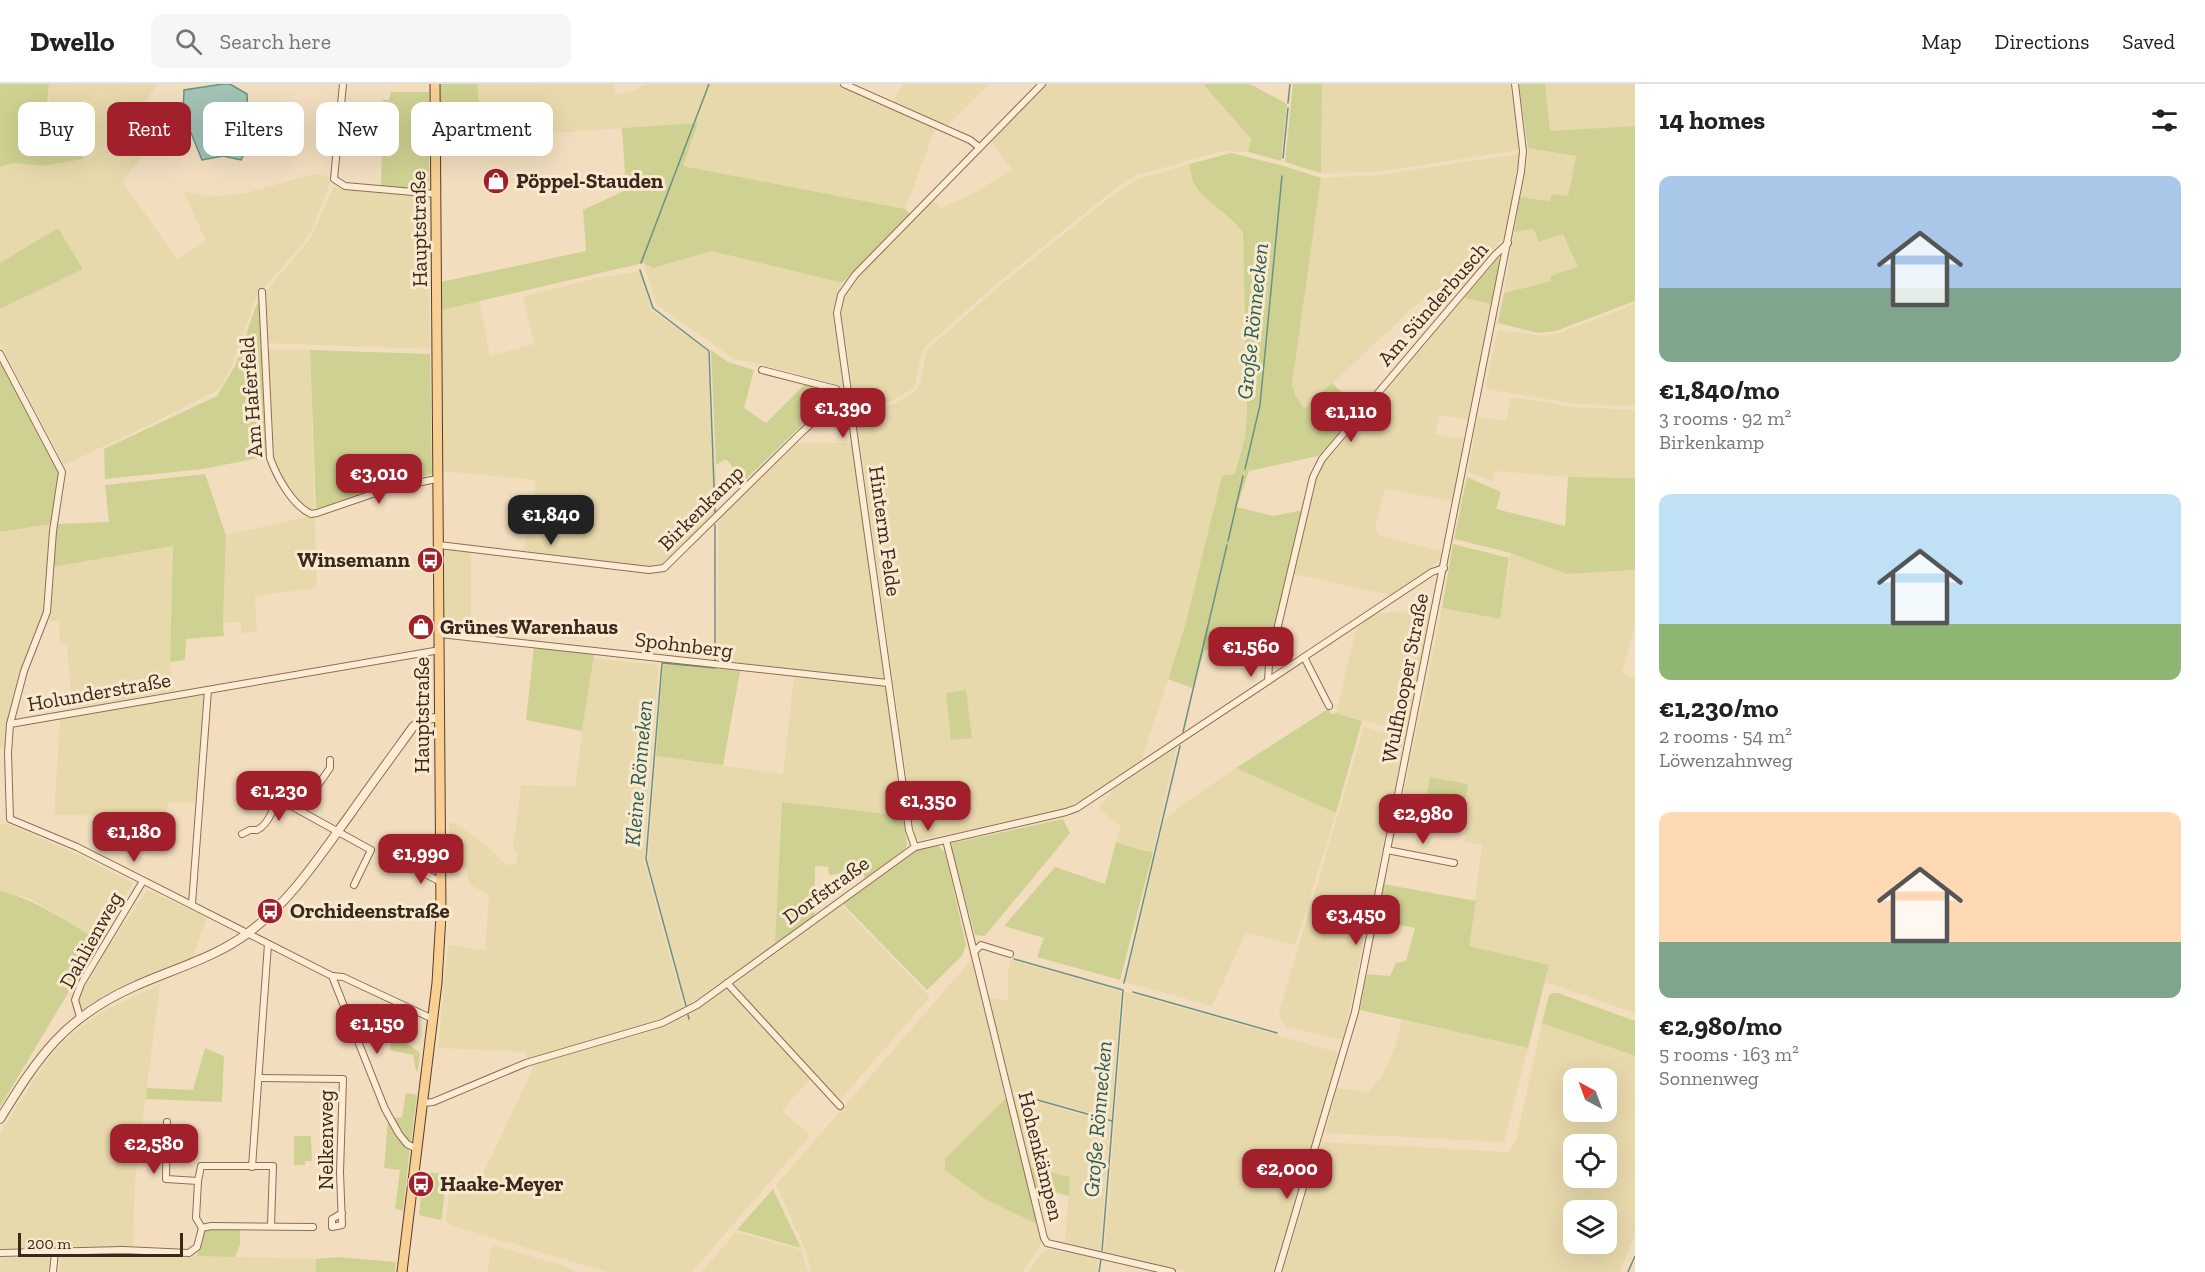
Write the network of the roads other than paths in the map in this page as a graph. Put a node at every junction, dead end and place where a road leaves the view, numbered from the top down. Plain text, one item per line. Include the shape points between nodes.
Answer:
1 (344, 84) edge
2 (435, 84) edge
3 (844, 84) edge
4 (1042, 84) edge
5 (1515, 84) edge
6 (979, 147) junction
7 (436, 194) junction
8 (1508, 243) junction
9 (262, 292) dead end
10 (0, 354) edge
11 (762, 370) dead end
12 (848, 390) junction
13 (841, 394) junction
14 (438, 479) junction
15 (438, 545) junction
16 (1444, 568) junction
17 (440, 634) junction
18 (440, 650) junction
19 (1304, 657) junction
20 (1268, 681) junction
21 (888, 683) junction
22 (208, 690) junction
23 (1329, 706) dead end
24 (438, 718) junction
25 (10, 724) junction
26 (330, 760) dead end
27 (283, 780) dead end
28 (277, 798) junction
29 (300, 811) junction
30 (337, 832) junction
31 (242, 834) dead end
32 (946, 840) junction
33 (915, 847) junction
34 (1387, 850) junction
35 (1454, 863) dead end
36 (411, 867) dead end
37 (143, 881) junction
38 (441, 882) junction
39 (354, 885) dead end
40 (192, 904) junction
41 (247, 934) junction
42 (268, 945) junction
43 (974, 952) junction
44 (1010, 954) dead end
45 (332, 976) junction
46 (727, 983) junction
47 (80, 1017) junction
48 (433, 1019) junction
49 (259, 1078) junction
50 (423, 1103) junction
51 (840, 1107) dead end
52 (0, 1119) edge
53 (167, 1122) dead end
54 (417, 1149) junction
55 (252, 1167) junction
56 (198, 1181) junction
57 (342, 1213) dead end
58 (271, 1225) junction
59 (313, 1227) dead end
60 (202, 1228) junction
61 (55, 1252) junction
62 (0, 1253) edge
63 (53, 1272) edge
64 (402, 1272) edge
65 (1172, 1272) edge
66 (1278, 1272) edge

1 - 7 street via 334,179 345,186
2 - 7 main road, Hauptstraße
3 - 6 street
4 - 6 street, Hinterm Felde
5 - 8 street, Wulfhooper Straße via 1523,152
6 - 12 street, Hinterm Felde via 850,280 841,295 837,313
7 - 14 main road, Hauptstraße
8 - 16 street, Wulfhooper Straße
8 - 20 street, Am Sünderbusch via 1322,459 1313,477
9 - 14 street, Am Haferfeld via 270,458 277,477 298,505 311,514 317,513 390,488
10 - 25 street, Holunderstraße via 63,472 53,531 47,612 24,671
11 - 13 street via 836,388
12 - 13 street, Birkenkamp
12 - 21 street, Hinterm Felde
13 - 15 street, Birkenkamp via 664,568 650,570
14 - 15 main road, Hauptstraße
15 - 17 main road, Hauptstraße
16 - 19 street, Dorfstraße via 1432,572
16 - 34 street, Wulfhooper Straße
17 - 18 main road, Hauptstraße
17 - 21 street, Spohnberg
18 - 22 street, Holunderstraße
18 - 24 main road, Hauptstraße
19 - 20 street, Dorfstraße
19 - 23 street
20 - 32 street, Dorfstraße via 1077,808
21 - 33 street, Hinterm Felde via 909,830
22 - 25 street, Holunderstraße
22 - 40 street
24 - 30 street via 419,721 413,727
24 - 38 main road, Hauptstraße
25 - 37 street via 10,819
26 - 29 street via 330,768
27 - 28 street
28 - 29 street
28 - 31 street via 261,829
29 - 30 street
30 - 39 street via 371,850
30 - 41 street via 282,902
32 - 33 street, Dorfstraße
32 - 43 street, Hohenkämpen
33 - 46 street, Dorfstraße
34 - 35 street
34 - 66 street, Wulfhooper Straße via 1355,1012
36 - 38 street
37 - 40 street
37 - 47 street, Dahlienweg via 78,990 75,1004
38 - 48 main road, Hauptstraße
40 - 41 street
41 - 42 street
41 - 47 street via 214,954 107,999
42 - 45 street
42 - 49 street
43 - 44 street via 981,945
43 - 65 street, Hohenkämpen via 1047,1243
45 - 48 street via 343,977
45 - 54 street via 385,1109 407,1144
46 - 50 street, Dorfstraße via 697,1005 662,1023 526,1063
46 - 51 street
47 - 52 street via 40,1056
48 - 50 main road, Hauptstraße
49 - 55 street
49 - 57 street, Nelkenweg via 342,1079
50 - 54 main road, Hauptstraße
53 - 56 street via 166,1179
54 - 64 main road, Hauptstraße
55 - 56 street via 201,1166
55 - 58 street via 273,1166
56 - 60 street via 196,1218
58 - 59 street
58 - 60 street
60 - 61 street via 196,1247 189,1253
61 - 62 street
61 - 63 street

